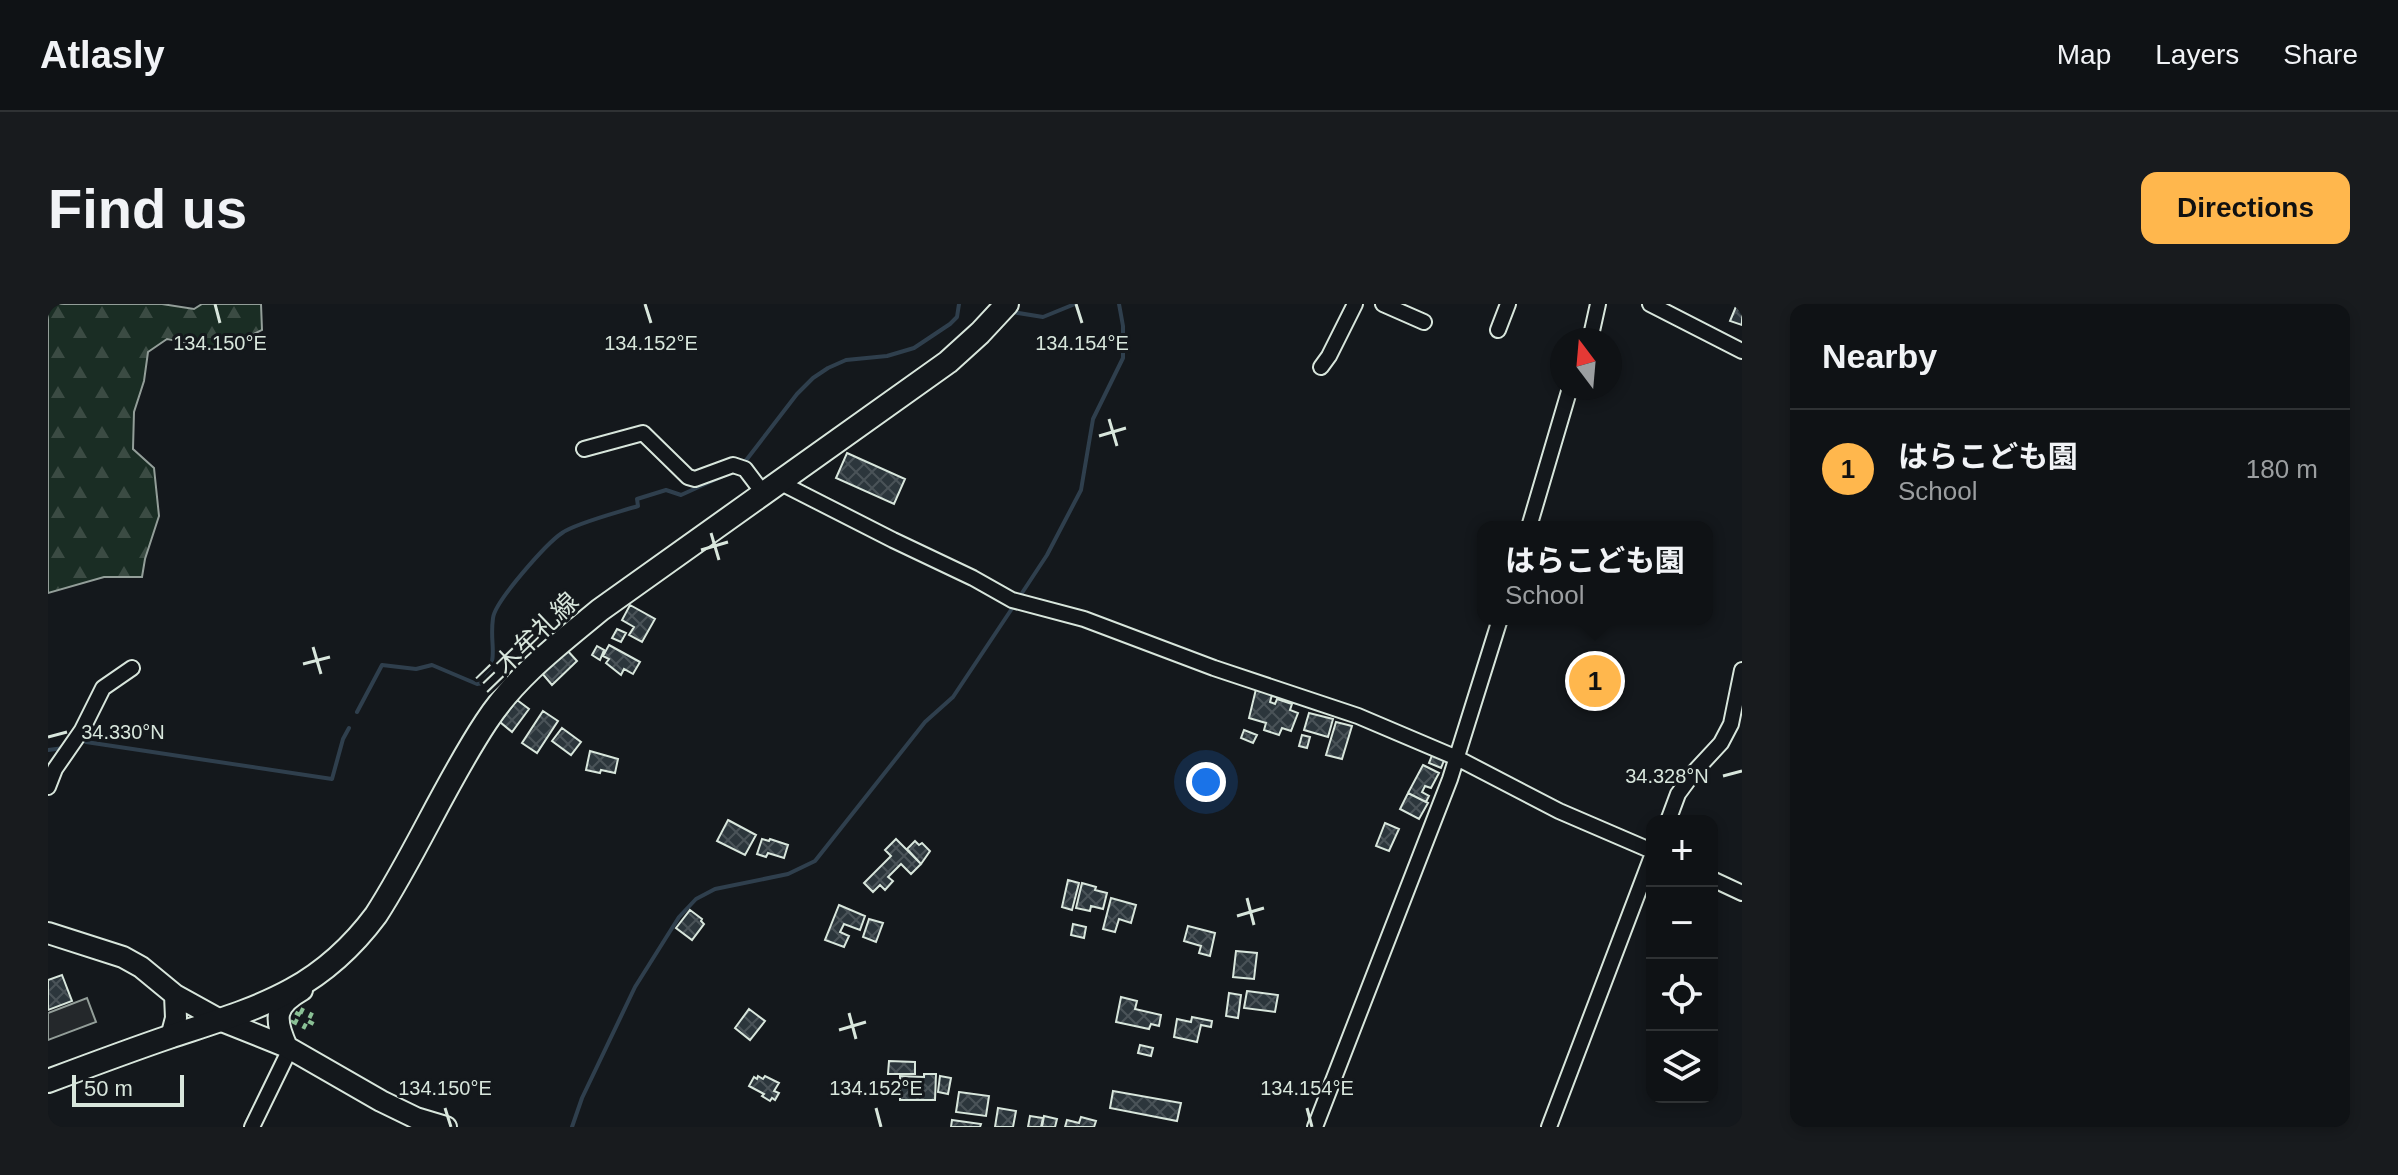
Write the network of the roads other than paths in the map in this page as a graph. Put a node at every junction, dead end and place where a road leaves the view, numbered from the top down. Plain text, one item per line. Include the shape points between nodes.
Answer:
1 (1007, 304) edge
2 (1355, 304) edge
3 (1383, 304) edge
4 (1508, 304) edge
5 (1598, 304) edge
6 (1650, 304) edge
7 (1424, 322) dead end
8 (1593, 328) edge
9 (1498, 330) dead end
10 (1742, 351) edge
11 (1321, 367) dead end
12 (1566, 400) edge
13 (584, 449) dead end
14 (773, 488) junction
15 (1531, 521) edge
16 (1498, 625) edge
17 (132, 668) dead end
18 (1742, 670) edge
19 (1457, 758) junction
20 (48, 787) edge
21 (1670, 815) edge
22 (1646, 851) edge
23 (1646, 870) edge
24 (1718, 882) edge
25 (1742, 893) edge
26 (48, 933) edge
27 (325, 968) junction
28 (175, 995) junction
29 (222, 1021) junction
30 (171, 1037) junction
31 (288, 1048) junction
32 (48, 1081) edge
33 (410, 1122) edge
34 (252, 1127) edge
35 (446, 1127) edge
36 (1315, 1127) edge
37 (1549, 1127) edge

1 - 14 main road, 三木牟礼線 via 948,362
2 - 11 street
3 - 7 street
4 - 9 street
5 - 8 street
6 - 10 street
12 - 15 street
13 - 14 street via 643,433 688,477 733,465
14 - 19 street via 1017,602 1084,619 1358,716
14 - 27 main road, 三木牟礼線 via 600,610 524,676 486,722 376,915
16 - 19 street
17 - 20 street via 103,688
18 - 21 street via 1731,724 1678,794
19 - 22 street
19 - 36 street
23 - 37 street
24 - 25 street
26 - 28 main road via 123,957
27 - 29 main road, 三木牟礼線 via 285,995
27 - 31 main road via 279,1010
28 - 29 main road
28 - 30 main road
29 - 30 main road, 三木牟礼線
29 - 31 main road
30 - 32 main road, 三木牟礼線
31 - 33 main road
31 - 34 street
33 - 35 main road

